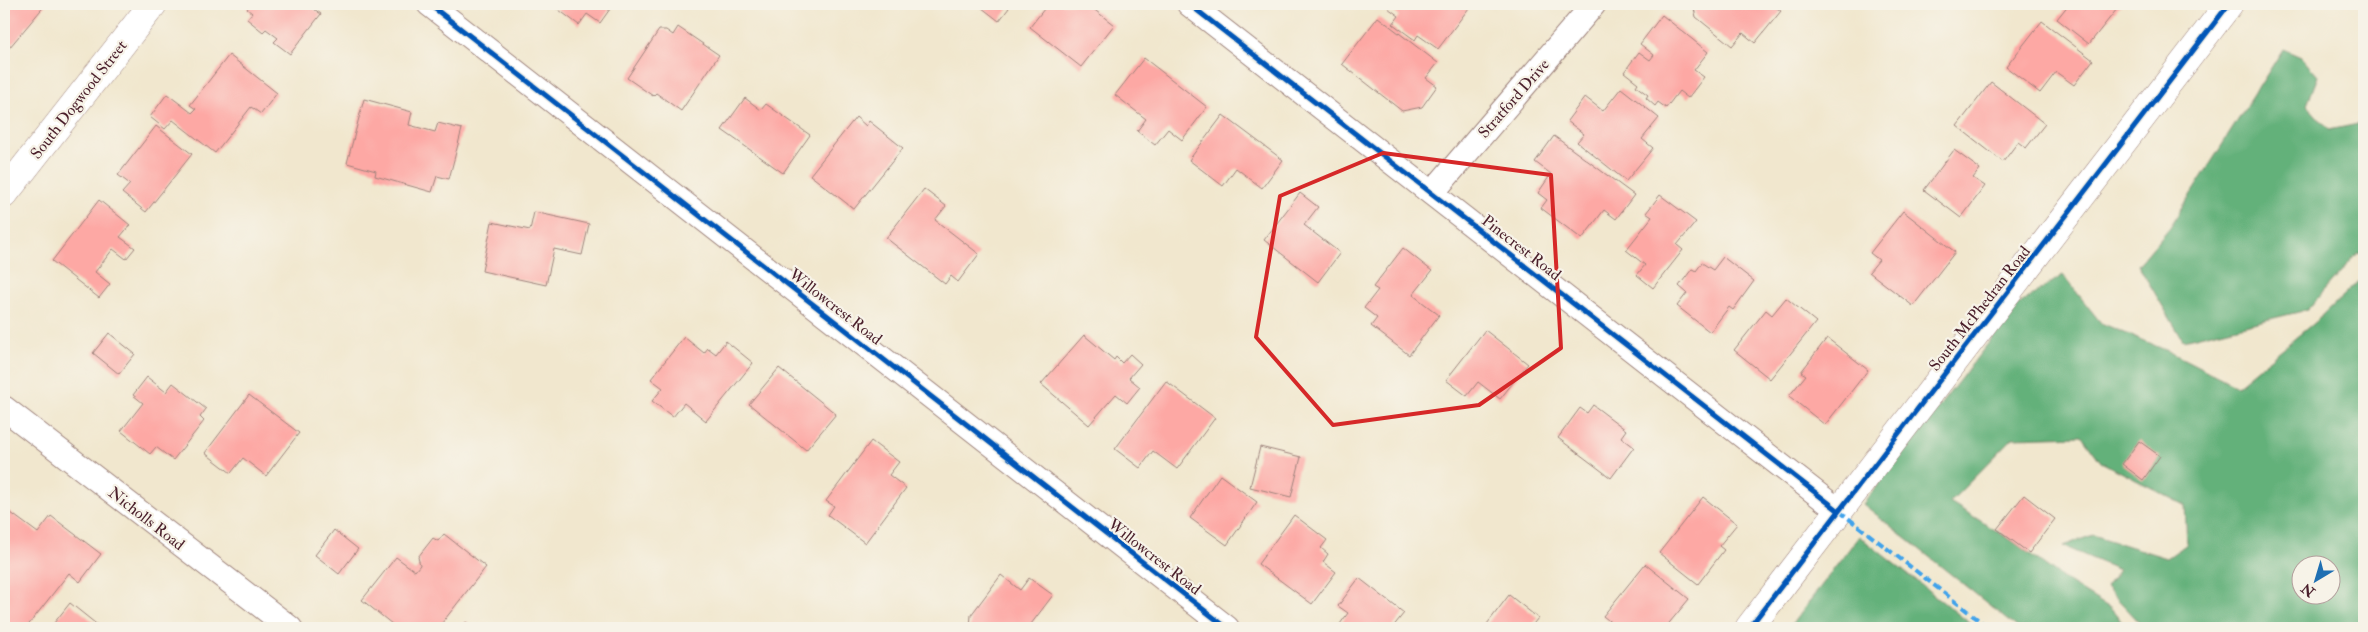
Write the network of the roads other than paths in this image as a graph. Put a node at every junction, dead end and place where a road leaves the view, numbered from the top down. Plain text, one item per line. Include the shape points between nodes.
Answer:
1 (153, 4) edge
2 (429, 4) edge
3 (1189, 4) edge
4 (1594, 4) edge
5 (2228, 4) edge
6 (1432, 193) junction
7 (4, 194) edge
8 (4, 408) edge
9 (1839, 511) junction
10 (290, 628) edge
11 (1227, 628) edge
12 (1749, 628) edge

1 - 7 street, South Dogwood Street
2 - 11 street, Willowcrest Road
3 - 6 street, Pinecrest Road
4 - 6 street, Stratford Drive
5 - 9 street, South McPhedran Road
6 - 9 street, Pinecrest Road
8 - 10 street, Nicholls Road
9 - 12 street, South McPhedran Road

